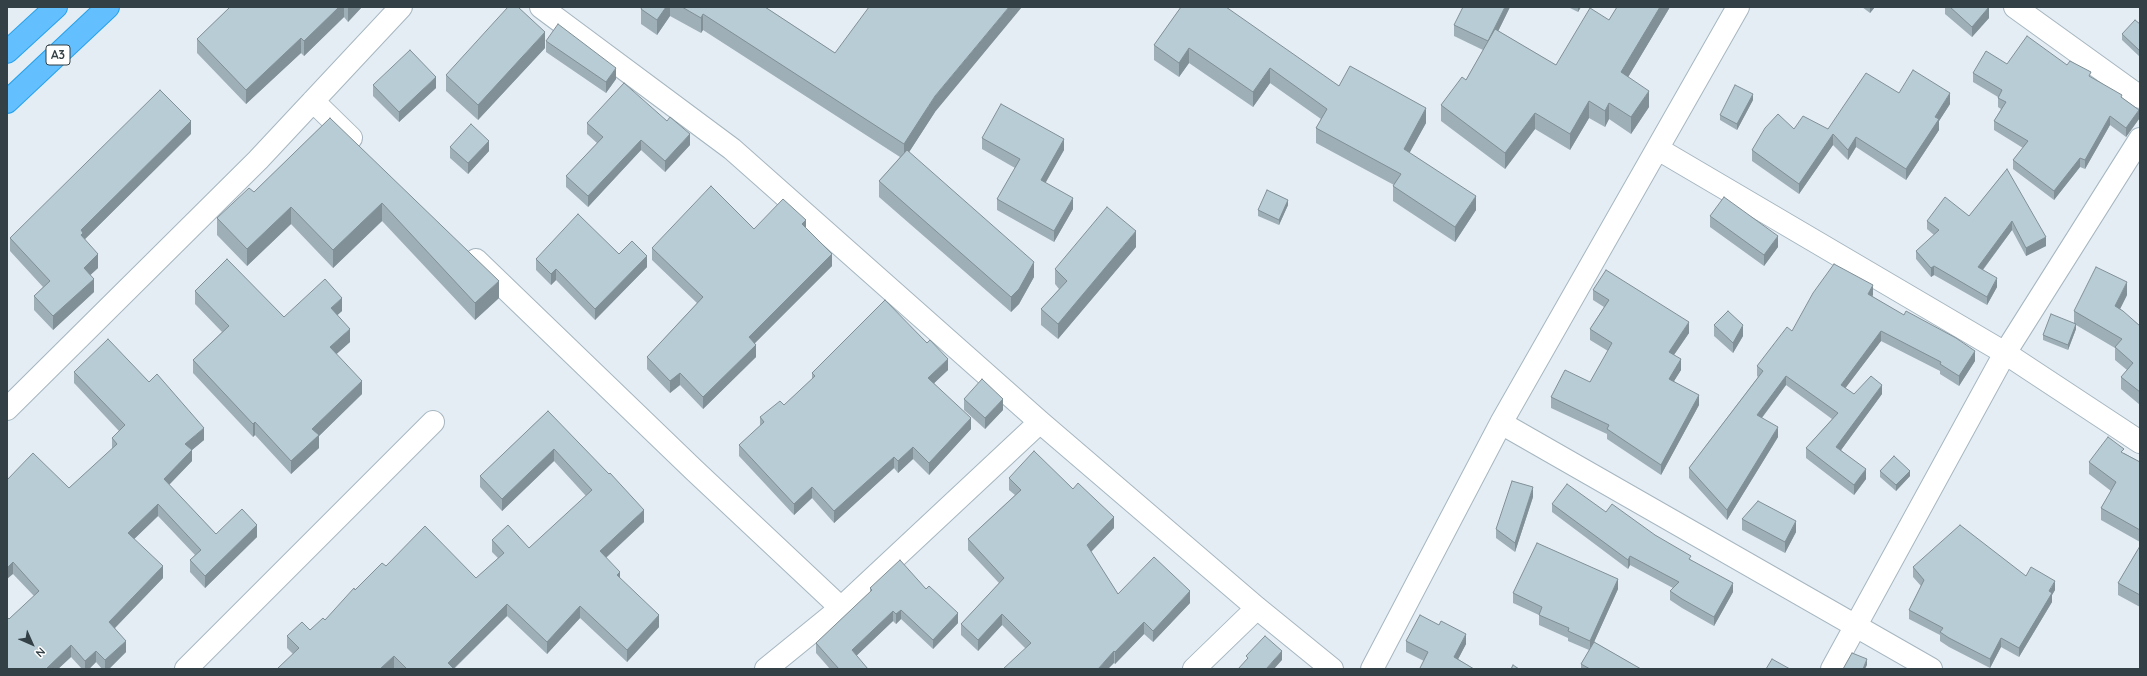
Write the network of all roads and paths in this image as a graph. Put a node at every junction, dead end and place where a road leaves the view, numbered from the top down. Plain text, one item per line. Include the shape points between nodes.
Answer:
1 (56, 7) edge
2 (108, 7) edge
3 (401, 7) edge
4 (541, 7) edge
5 (1738, 7) edge
6 (2015, 7) edge
7 (7, 52) edge
8 (2140, 97) edge
9 (313, 101) junction
10 (7, 102) edge
11 (2140, 139) edge
12 (1658, 148) junction
13 (364, 151) edge
14 (461, 244) edge
15 (2005, 353) junction
16 (7, 409) edge
17 (433, 422) dead end
18 (1040, 422) junction
19 (1501, 423) junction
20 (2140, 442) edge
21 (842, 608) junction
22 (1257, 608) junction
23 (1856, 626) junction
24 (186, 669) edge
25 (766, 669) edge
26 (1194, 669) edge
27 (1332, 669) edge
28 (1372, 669) edge
29 (1832, 669) edge
30 (1931, 669) edge

1 - 7 highway
2 - 10 highway, A3
3 - 9 street
4 - 18 street via 732,149
5 - 12 street
6 - 8 street
9 - 13 street
9 - 16 street via 258,160
11 - 15 street
12 - 15 street
12 - 19 street
14 - 21 street via 694,470
15 - 20 street
15 - 23 street
17 - 24 street
18 - 21 street
18 - 22 street
19 - 23 street
19 - 28 street
21 - 25 street
22 - 26 street
22 - 27 street
23 - 29 street
23 - 30 street

